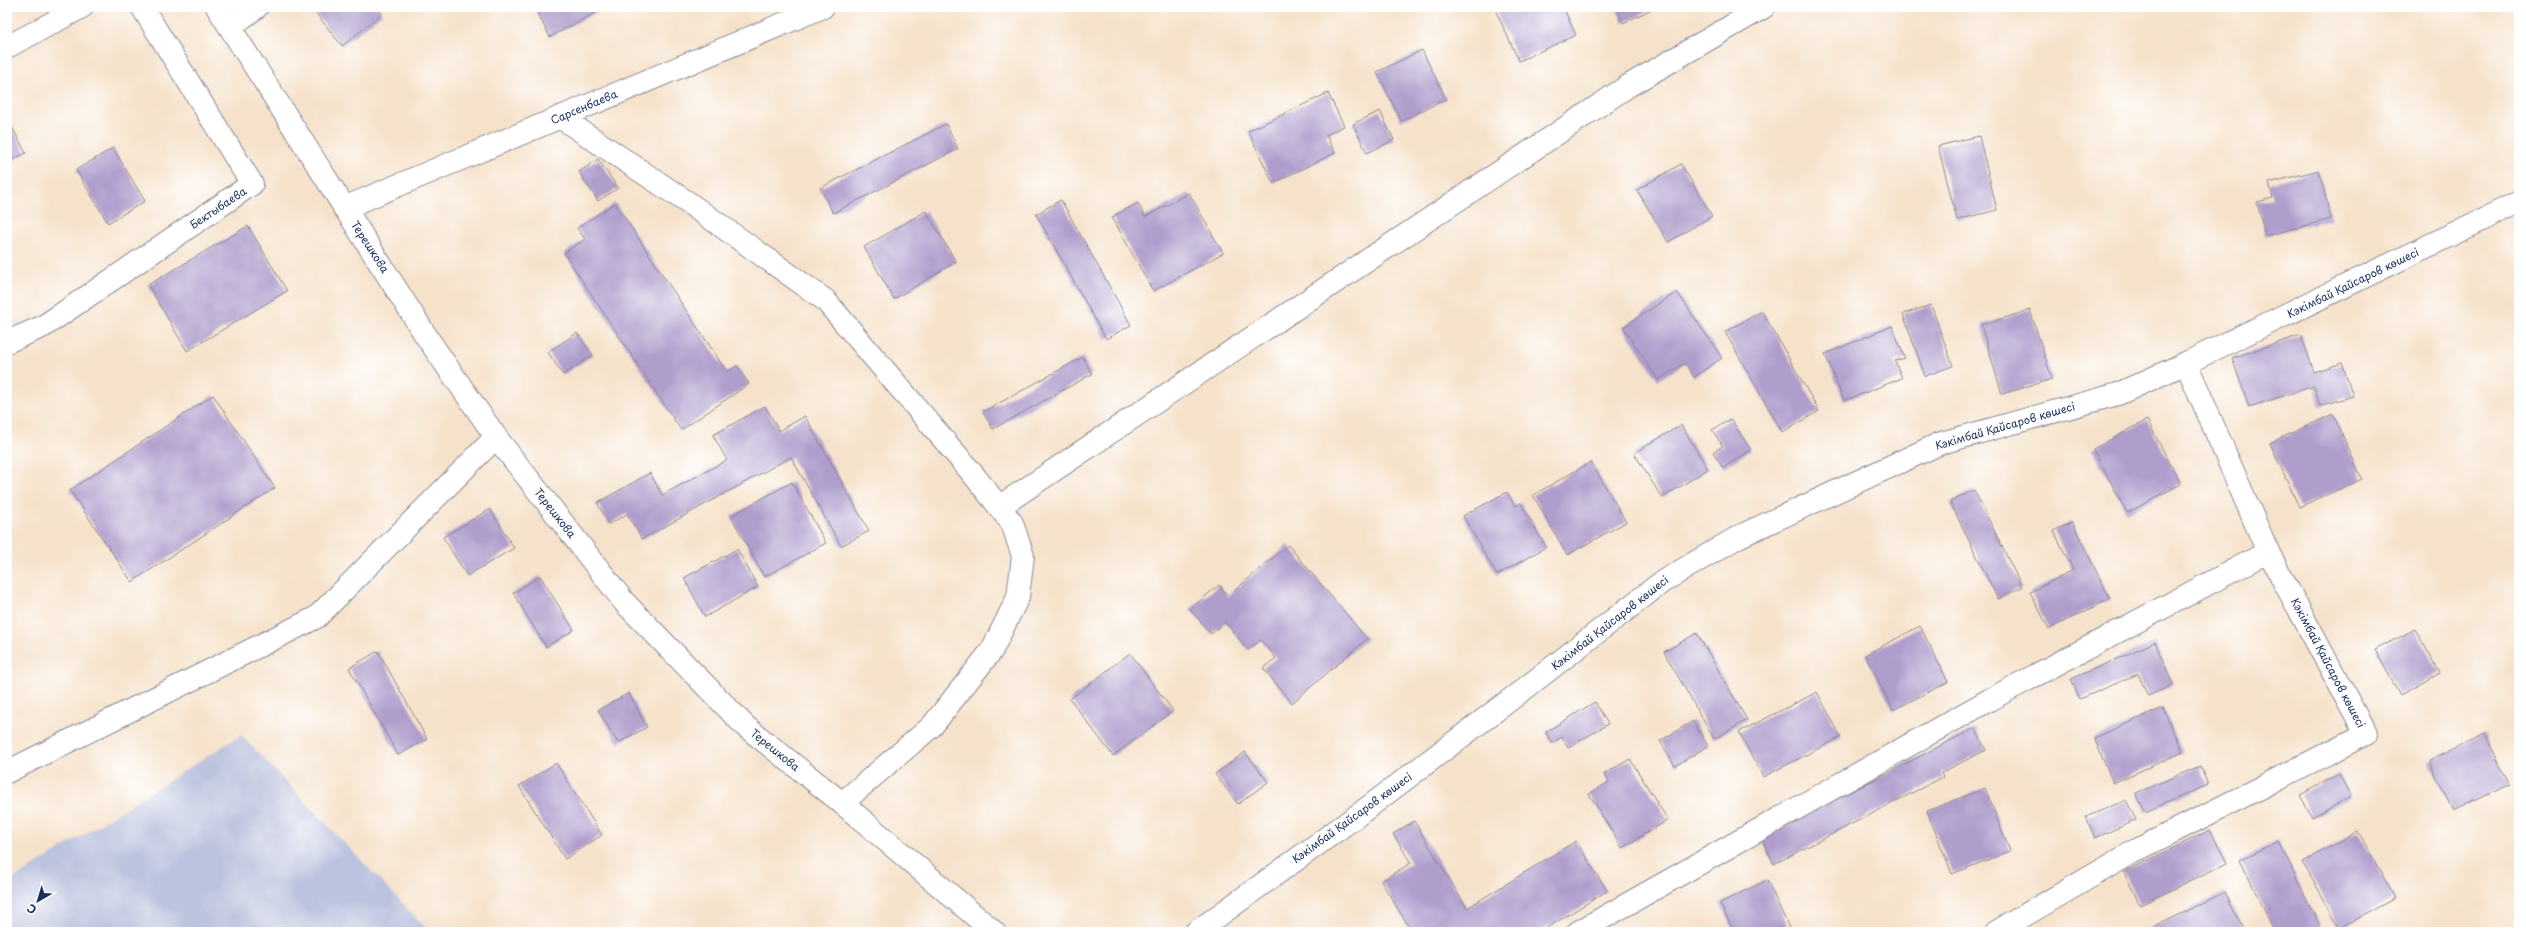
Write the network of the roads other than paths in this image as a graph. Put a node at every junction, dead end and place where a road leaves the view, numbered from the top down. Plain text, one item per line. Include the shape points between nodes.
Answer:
1 (82, 7) edge
2 (142, 7) edge
3 (217, 7) edge
4 (257, 7) edge
5 (823, 7) edge
6 (1764, 7) edge
7 (230, 27) junction
8 (7, 47) edge
9 (560, 117) junction
10 (2519, 202) edge
11 (344, 208) junction
12 (7, 342) edge
13 (2186, 364) junction
14 (496, 437) junction
15 (999, 507) junction
16 (2268, 552) junction
17 (7, 772) edge
18 (842, 803) junction
19 (994, 932) edge
20 (1196, 932) edge
21 (1578, 932) edge
22 (1996, 932) edge

1 - 8 street
2 - 12 street, Бектыбаева via 252,184 44,326
3 - 7 street, Терешкова
4 - 7 street
5 - 9 street, Сарсенбаева
6 - 15 street via 1628,86
7 - 11 street, Терешкова
9 - 11 street, Сарсенбаева
9 - 15 street via 693,206 826,300
10 - 13 street, Кәкімбай Қайсаров көшесі
11 - 14 street, Терешкова via 428,339
13 - 16 street, Кәкімбай Қайсаров көшесі
13 - 20 street, Кәкімбай Қайсаров көшесі via 2118,394 1941,443 1738,536 1662,582 1466,734
14 - 17 street via 317,617
14 - 18 street, Терешкова via 625,603 745,726
15 - 18 street via 1012,523 1023,556 1018,597 992,650 932,726
16 - 21 street via 1989,700
16 - 22 street, Кәкімбай Қайсаров көшесі via 2366,734 2133,852
18 - 19 street, Терешкова

